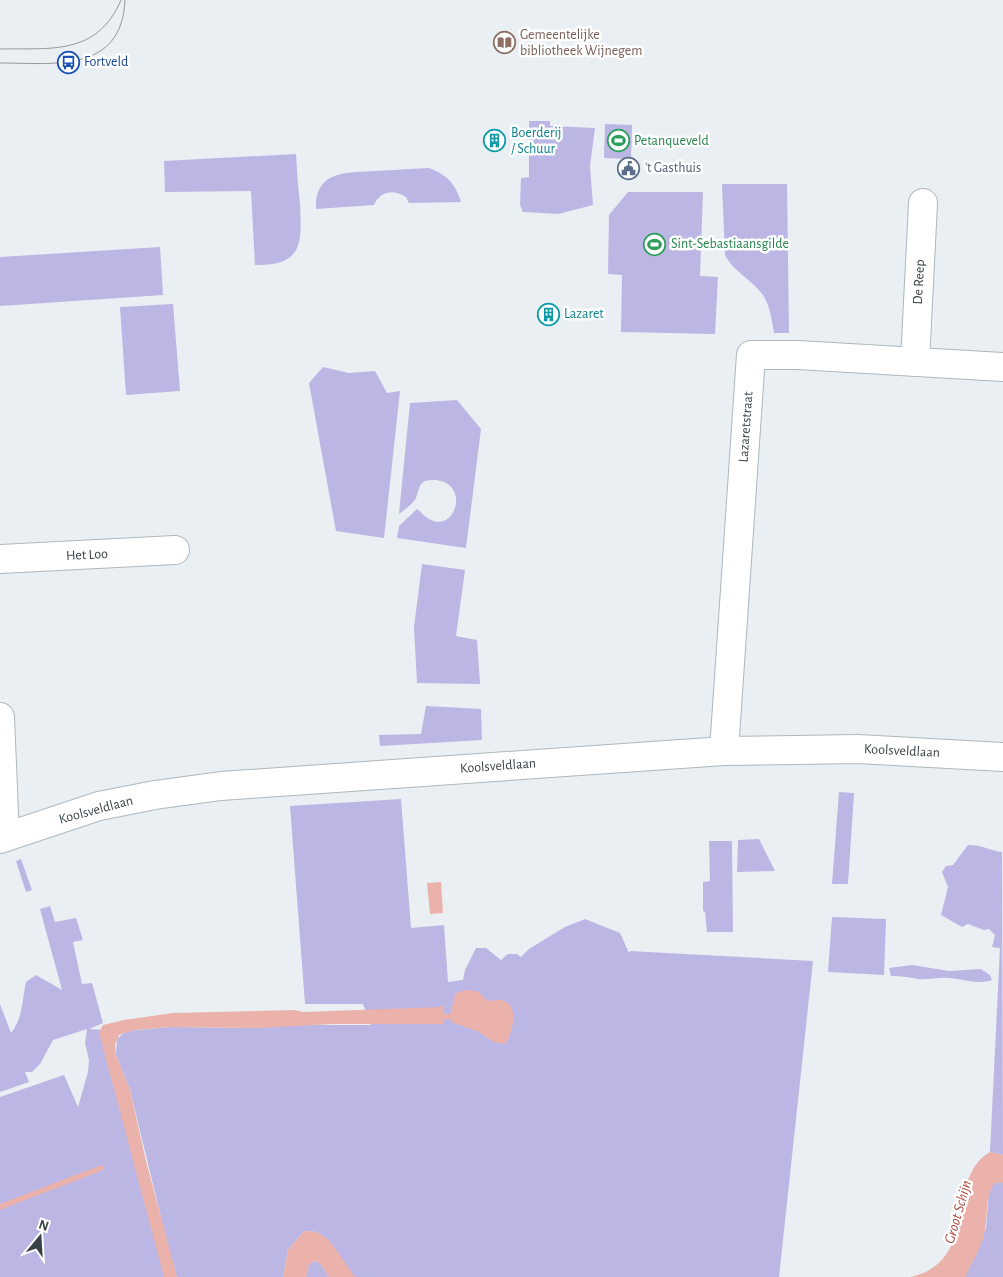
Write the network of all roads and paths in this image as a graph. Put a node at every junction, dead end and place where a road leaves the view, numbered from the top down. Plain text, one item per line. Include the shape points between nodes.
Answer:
1 (923, 203) dead end
2 (915, 362) junction
3 (1003, 366) edge
4 (175, 550) dead end
5 (0, 559) edge
6 (0, 717) edge
7 (724, 751) junction
8 (1003, 757) edge
9 (2, 834) edge

1 - 2 street, De Reep
2 - 3 street, Lazaretstraat
2 - 7 street, Lazaretstraat via 751,354
4 - 5 street, Het Loo
6 - 9 street
7 - 8 street, Koolsveldlaan via 858,749
7 - 9 street, Koolsveldlaan via 221,786 99,806

